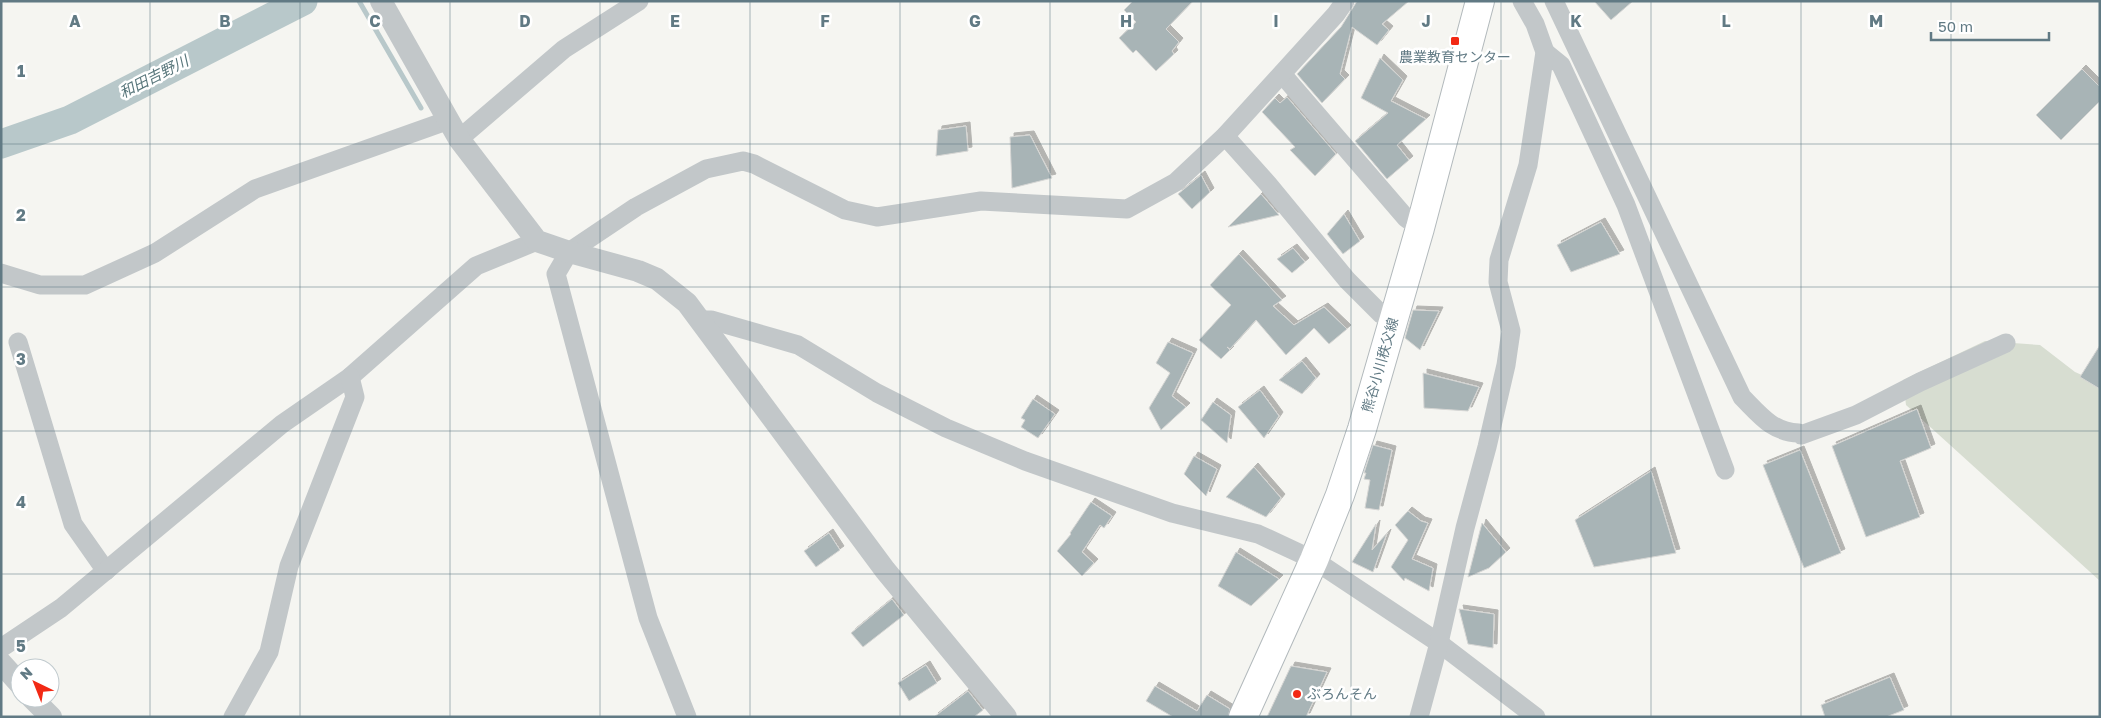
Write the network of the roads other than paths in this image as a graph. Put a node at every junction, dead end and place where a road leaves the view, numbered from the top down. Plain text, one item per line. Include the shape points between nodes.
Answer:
1 (381, 1) edge
2 (639, 1) edge
3 (1345, 1) edge
4 (1480, 1) edge
5 (1522, 1) edge
6 (1554, 1) edge
7 (1544, 52) junction
8 (1282, 74) junction
9 (454, 129) junction
10 (1225, 136) junction
11 (1420, 228) junction
12 (537, 241) junction
13 (569, 252) junction
14 (1, 273) edge
15 (1393, 319) junction
16 (700, 320) junction
17 (18, 342) dead end
18 (2006, 343) dead end
19 (350, 377) junction
20 (1725, 470) dead end
21 (1314, 560) junction
22 (106, 571) junction
23 (1439, 643) junction
24 (1, 648) edge
25 (1, 663) edge
26 (10, 673) edge
27 (42, 708) edge
28 (51, 717) edge
29 (233, 717) edge
30 (687, 717) edge
31 (1006, 717) edge
32 (1243, 717) edge
33 (1419, 717) edge
34 (1536, 717) edge

1 - 9 street
2 - 9 street via 564,49
3 - 8 street
4 - 11 main road, 熊谷小川秩父線
5 - 7 street via 1535,24
6 - 18 street via 1742,397 1769,424 1801,435 1842,422
7 - 20 street via 1561,65 1626,205
7 - 23 street via 1528,165 1499,260 1498,282 1511,331 1506,365
8 - 10 street
8 - 11 street via 1406,218
9 - 12 street
9 - 14 street via 255,189 155,253 85,285 40,285
10 - 13 street via 1176,182 1126,209 980,201 878,216 846,210 743,160 706,169 636,207
10 - 15 street via 1347,280 1381,314
11 - 15 main road, 熊谷小川秩父線
12 - 13 street
12 - 19 street via 476,266
13 - 16 street via 656,279 687,303
13 - 30 street via 556,274 648,618
15 - 21 main road, 熊谷小川秩父線 via 1340,495
16 - 21 street via 712,320 798,346 877,393 946,428 1025,461 1172,513 1258,534
16 - 31 street via 885,570
17 - 22 street via 73,524
19 - 22 street via 282,424
19 - 29 street via 355,397 288,566 268,652
21 - 23 street
21 - 32 main road, 熊谷小川秩父線
22 - 24 street via 61,608
23 - 33 street
23 - 34 street
25 - 26 street
27 - 28 street

